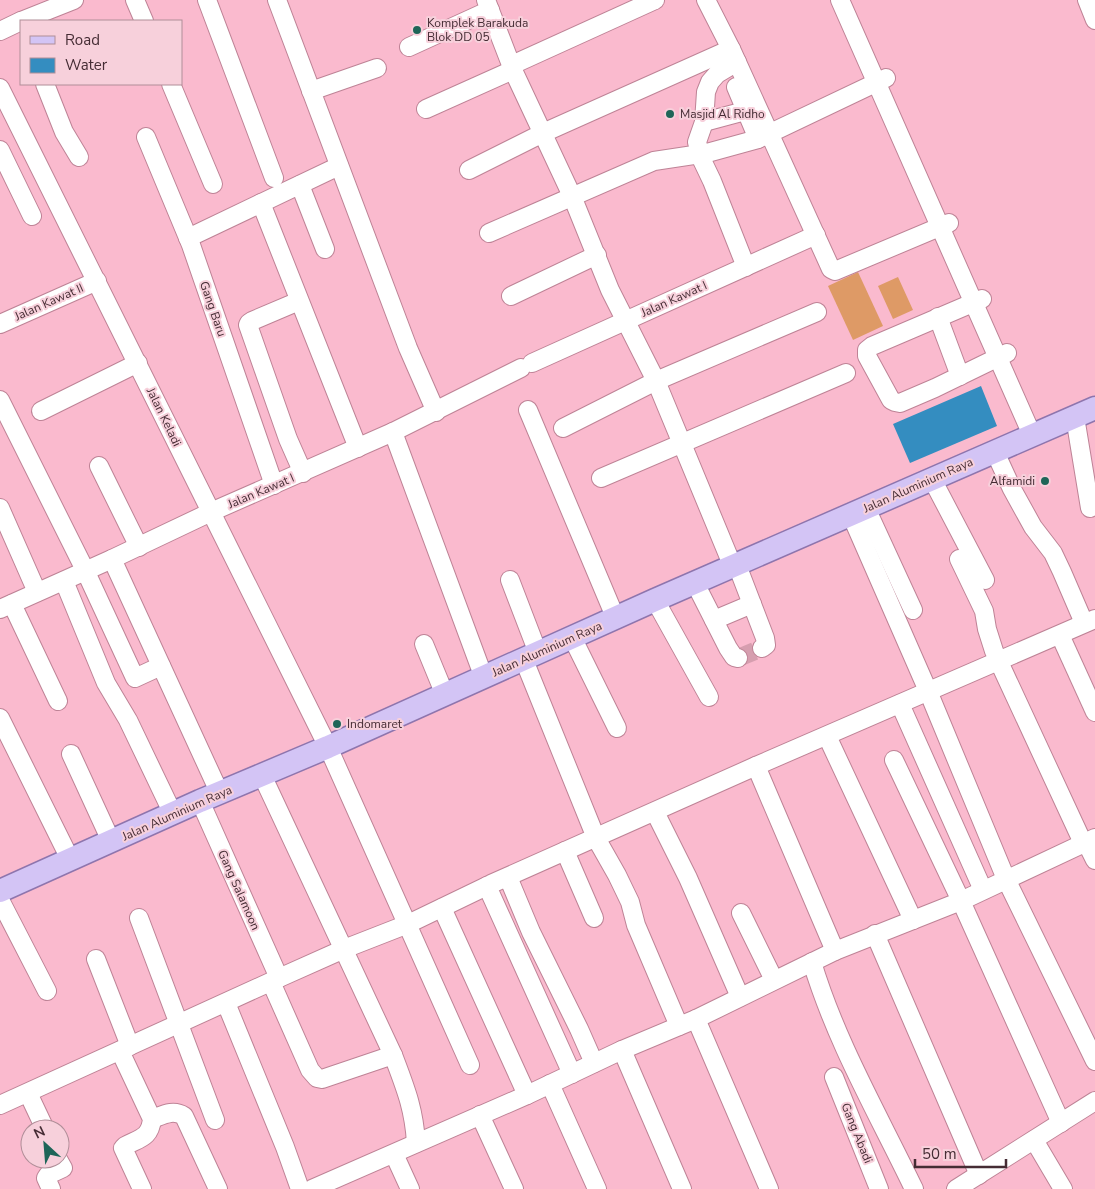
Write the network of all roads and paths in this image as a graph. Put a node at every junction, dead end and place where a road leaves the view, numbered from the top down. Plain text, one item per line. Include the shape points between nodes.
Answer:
1 (74, 0) edge
2 (135, 0) edge
3 (207, 0) edge
4 (277, 0) edge
5 (655, 0) edge
6 (706, 0) edge
7 (1087, 0) edge
8 (847, 2) edge
9 (488, 5) edge
10 (26, 20) edge
11 (144, 20) edge
12 (1095, 20) edge
13 (20, 22) edge
14 (0, 30) edge
15 (409, 47) dead end
16 (732, 59) junction
17 (512, 67) junction
18 (377, 68) dead end
19 (881, 80) junction
20 (45, 85) edge
21 (171, 85) edge
22 (311, 91) junction
23 (2, 95) edge
24 (426, 108) dead end
25 (745, 111) junction
26 (704, 122) junction
27 (543, 133) junction
28 (146, 137) dead end
29 (763, 137) junction
30 (0, 150) edge
31 (699, 154) junction
32 (34, 156) junction
33 (79, 157) dead end
34 (339, 166) junction
35 (9, 168) junction
36 (470, 170) dead end
37 (274, 178) dead end
38 (213, 184) dead end
39 (300, 185) junction
40 (572, 196) junction
41 (261, 203) junction
42 (32, 216) dead end
43 (945, 224) junction
44 (490, 233) dead end
45 (816, 235) junction
46 (188, 238) junction
47 (325, 249) dead end
48 (597, 255) junction
49 (746, 267) junction
50 (97, 281) junction
51 (511, 296) dead end
52 (299, 301) junction
53 (978, 301) junction
54 (817, 312) dead end
55 (938, 317) junction
56 (626, 321) junction
57 (0, 324) edge
58 (1002, 355) junction
59 (138, 363) junction
60 (846, 373) dead end
61 (960, 376) junction
62 (656, 381) junction
63 (0, 400) edge
64 (1095, 408) edge
65 (528, 410) dead end
66 (41, 411) dead end
67 (436, 412) junction
68 (1075, 416) junction
69 (563, 428) dead end
70 (394, 432) junction
71 (1036, 433) junction
72 (682, 444) junction
73 (358, 448) junction
74 (995, 452) junction
75 (99, 466) dead end
76 (303, 473) junction
77 (601, 478) dead end
78 (932, 479) junction
79 (274, 484) junction
80 (0, 508) edge
81 (1090, 508) dead end
82 (211, 512) junction
83 (858, 512) junction
84 (139, 547) junction
85 (112, 559) junction
86 (960, 559) dead end
87 (735, 566) junction
88 (85, 570) junction
89 (510, 580) dead end
90 (985, 580) dead end
91 (64, 581) junction
92 (695, 583) junction
93 (37, 592) junction
94 (656, 600) junction
95 (752, 604) junction
96 (6, 607) edge
97 (913, 610) dead end
98 (616, 619) junction
99 (714, 620) junction
100 (1090, 621) edge
101 (1060, 634) junction
102 (572, 637) junction
103 (424, 644) dead end
104 (762, 648) dead end
105 (531, 656) junction
106 (738, 658) dead end
107 (1000, 661) junction
108 (161, 666) junction
109 (484, 678) junction
110 (928, 691) junction
111 (445, 695) junction
112 (710, 697) dead end
113 (58, 701) dead end
114 (900, 704) junction
115 (1095, 712) edge
116 (0, 718) edge
117 (617, 728) dead end
118 (827, 736) junction
119 (328, 747) junction
120 (71, 754) dead end
121 (894, 760) dead end
122 (756, 766) junction
123 (262, 775) junction
124 (221, 793) junction
125 (200, 801) junction
126 (655, 812) junction
127 (172, 814) junction
128 (596, 838) junction
129 (111, 841) junction
130 (1088, 841) edge
131 (565, 851) junction
132 (70, 859) junction
133 (1095, 860) edge
134 (508, 877) junction
135 (1006, 879) junction
136 (487, 886) junction
137 (983, 890) junction
138 (0, 891) edge
139 (0, 900) edge
140 (961, 901) junction
141 (442, 908) junction
142 (742, 913) dead end
143 (139, 918) dead end
144 (594, 918) dead end
145 (913, 920) junction
146 (408, 924) junction
147 (875, 934) junction
148 (344, 949) junction
149 (835, 952) junction
150 (96, 959) dead end
151 (812, 962) junction
152 (275, 980) junction
153 (774, 980) junction
154 (47, 990) dead end
155 (740, 997) junction
156 (226, 1003) junction
157 (696, 1019) junction
158 (179, 1024) junction
159 (679, 1026) junction
160 (125, 1048) junction
161 (622, 1050) junction
162 (393, 1055) junction
163 (1095, 1061) edge
164 (594, 1063) junction
165 (470, 1064) dead end
166 (572, 1074) junction
167 (834, 1076) dead end
168 (550, 1084) junction
169 (28, 1092) junction
170 (527, 1095) junction
171 (869, 1097) junction
172 (1095, 1101) edge
173 (0, 1105) edge
174 (847, 1108) junction
175 (480, 1115) junction
176 (40, 1119) edge
177 (152, 1119) junction
178 (215, 1120) dead end
179 (1061, 1123) junction
180 (1034, 1140) junction
181 (416, 1143) junction
182 (394, 1154) junction
183 (61, 1169) edge
184 (976, 1181) edge
185 (345, 1183) edge
186 (50, 1189) edge
187 (142, 1189) edge
188 (218, 1189) edge
189 (300, 1189) edge
190 (312, 1189) edge
191 (410, 1189) edge
192 (514, 1189) edge
193 (597, 1189) edge
194 (682, 1189) edge
195 (769, 1189) edge
196 (879, 1189) edge
197 (914, 1189) edge
198 (956, 1189) edge
199 (1063, 1189) edge

1 - 10 street
2 - 11 street
3 - 37 street
4 - 22 street
5 - 17 street
6 - 16 street
7 - 12 street
8 - 19 street
9 - 15 street
9 - 17 street
13 - 14 street
16 - 25 street
16 - 26 street via 710,82
16 - 27 street
16 - 29 street
17 - 24 street
17 - 27 street
18 - 22 street
19 - 29 street
19 - 43 street
20 - 33 street via 64,132
21 - 38 street
22 - 34 street
23 - 32 street, Jalan Keladi
25 - 26 street
25 - 29 street
26 - 31 street via 697,142
27 - 36 street
27 - 40 street
28 - 46 street, Gang Baru
29 - 31 street
29 - 45 street
30 - 35 street
31 - 40 street via 654,161
31 - 49 street
32 - 35 street
32 - 50 street, Jalan Keladi
34 - 39 street
34 - 67 street via 408,348
35 - 42 street
39 - 41 street
39 - 47 street
40 - 44 street
40 - 48 street
41 - 46 street
41 - 52 street
43 - 45 street via 835,271 829,266
43 - 53 street
45 - 49 street, Jalan Kawat I
46 - 79 street, Gang Baru
48 - 51 street
48 - 56 street
49 - 56 street, Jalan Kawat I
50 - 57 street, Jalan Kawat II
50 - 59 street, Jalan Keladi
52 - 73 street
52 - 76 street via 248,325
53 - 55 street
53 - 58 street
54 - 62 street
55 - 61 street
55 - 61 street via 872,346 867,356 895,402 900,403
56 - 62 street
56 - 67 street, Jalan Kawat I via 526,366
58 - 61 street
58 - 71 street
59 - 66 street
59 - 82 street, Jalan Keladi
60 - 72 street
62 - 69 street
62 - 72 street
63 - 88 street
64 - 68 main road, Jalan Aluminium Raya
65 - 98 street
67 - 70 street, Jalan Kawat I
68 - 71 main road, Jalan Aluminium Raya
68 - 81 street
70 - 73 street, Jalan Kawat I
70 - 109 street
71 - 74 main road, Jalan Aluminium Raya
72 - 77 street
72 - 87 street
73 - 76 street, Jalan Kawat I
74 - 78 main road, Jalan Aluminium Raya
74 - 100 street via 1012,489 1053,553
75 - 84 street
76 - 79 street, Jalan Kawat I
78 - 83 main road, Jalan Aluminium Raya
78 - 90 street
79 - 82 street, Jalan Kawat I
80 - 93 street
82 - 84 street, Jalan Kawat I
82 - 119 street, Jalan Keladi
83 - 87 main road, Jalan Aluminium Raya
83 - 97 street
83 - 110 street
84 - 85 street, Jalan Kawat I
85 - 88 street, Jalan Kawat I
85 - 108 street
86 - 107 street via 984,611
87 - 92 main road, Jalan Aluminium Raya
87 - 95 street
88 - 91 street, Jalan Kawat I
88 - 108 street via 134,678
89 - 105 street
91 - 93 street, Jalan Kawat I
91 - 127 street via 106,683 128,720
92 - 94 main road, Jalan Aluminium Raya
92 - 99 street
93 - 96 street, Jalan Kawat I
94 - 98 main road, Jalan Aluminium Raya
94 - 112 street
95 - 99 street
95 - 104 street via 765,640 766,645
96 - 113 street
98 - 102 main road, Jalan Aluminium Raya
99 - 106 street via 728,648
100 - 101 street
101 - 107 street
101 - 115 street
102 - 105 main road, Jalan Aluminium Raya
102 - 117 street
103 - 111 street
105 - 109 main road, Jalan Aluminium Raya
105 - 128 street
107 - 110 street
107 - 130 street
108 - 124 street
109 - 111 main road, Jalan Aluminium Raya
110 - 114 street
110 - 135 street
111 - 119 main road, Jalan Aluminium Raya
114 - 118 street
114 - 137 street
116 - 132 street
118 - 122 street
118 - 145 street
119 - 123 main road, Jalan Aluminium Raya
119 - 146 street, Jalan Keladi
120 - 129 street
121 - 140 street
122 - 126 street
122 - 149 street
123 - 124 main road, Jalan Aluminium Raya
123 - 148 street
124 - 125 main road, Jalan Aluminium Raya
125 - 127 main road, Jalan Aluminium Raya
125 - 152 street, Gang Salamoon
126 - 128 street
126 - 155 street
127 - 129 main road, Jalan Aluminium Raya
128 - 131 street
128 - 159 street via 630,902 636,926
129 - 132 main road, Jalan Aluminium Raya
130 - 133 street
130 - 135 street
131 - 134 street
131 - 144 street
132 - 138 main road, Jalan Aluminium Raya
134 - 136 street
134 - 164 street
135 - 137 street
135 - 163 street
136 - 141 street
136 - 166 street
137 - 140 street
139 - 154 street
140 - 145 street
140 - 179 street
141 - 146 street
141 - 170 street
142 - 153 street
143 - 158 street
145 - 147 street
146 - 148 street
146 - 165 street, Jalan Keladi
147 - 149 street
147 - 184 street
148 - 152 street
148 - 162 street
149 - 151 street
150 - 160 street
151 - 153 street
151 - 171 street via 833,1024
152 - 156 street
152 - 162 street, Gang Salamoon via 310,1070 317,1078
153 - 155 street
155 - 157 street
156 - 158 street
156 - 189 street
157 - 159 street
157 - 195 street
158 - 160 street
158 - 178 street
159 - 161 street
160 - 169 street
160 - 177 street
161 - 164 street
161 - 194 street
162 - 181 street via 409,1098
164 - 166 street
166 - 168 street
167 - 174 street, Gang Abadi
168 - 170 street
168 - 193 street
169 - 173 street
169 - 176 street
170 - 175 street
171 - 174 street
171 - 197 street
172 - 179 street
174 - 196 street, Gang Abadi
175 - 181 street
175 - 192 street
177 - 187 street via 148,1134 123,1148
177 - 188 street via 171,1112 184,1116
179 - 180 street
180 - 184 street
180 - 199 street
181 - 182 street
182 - 185 street
182 - 191 street
183 - 186 street via 46,1178
184 - 198 street
185 - 190 street

